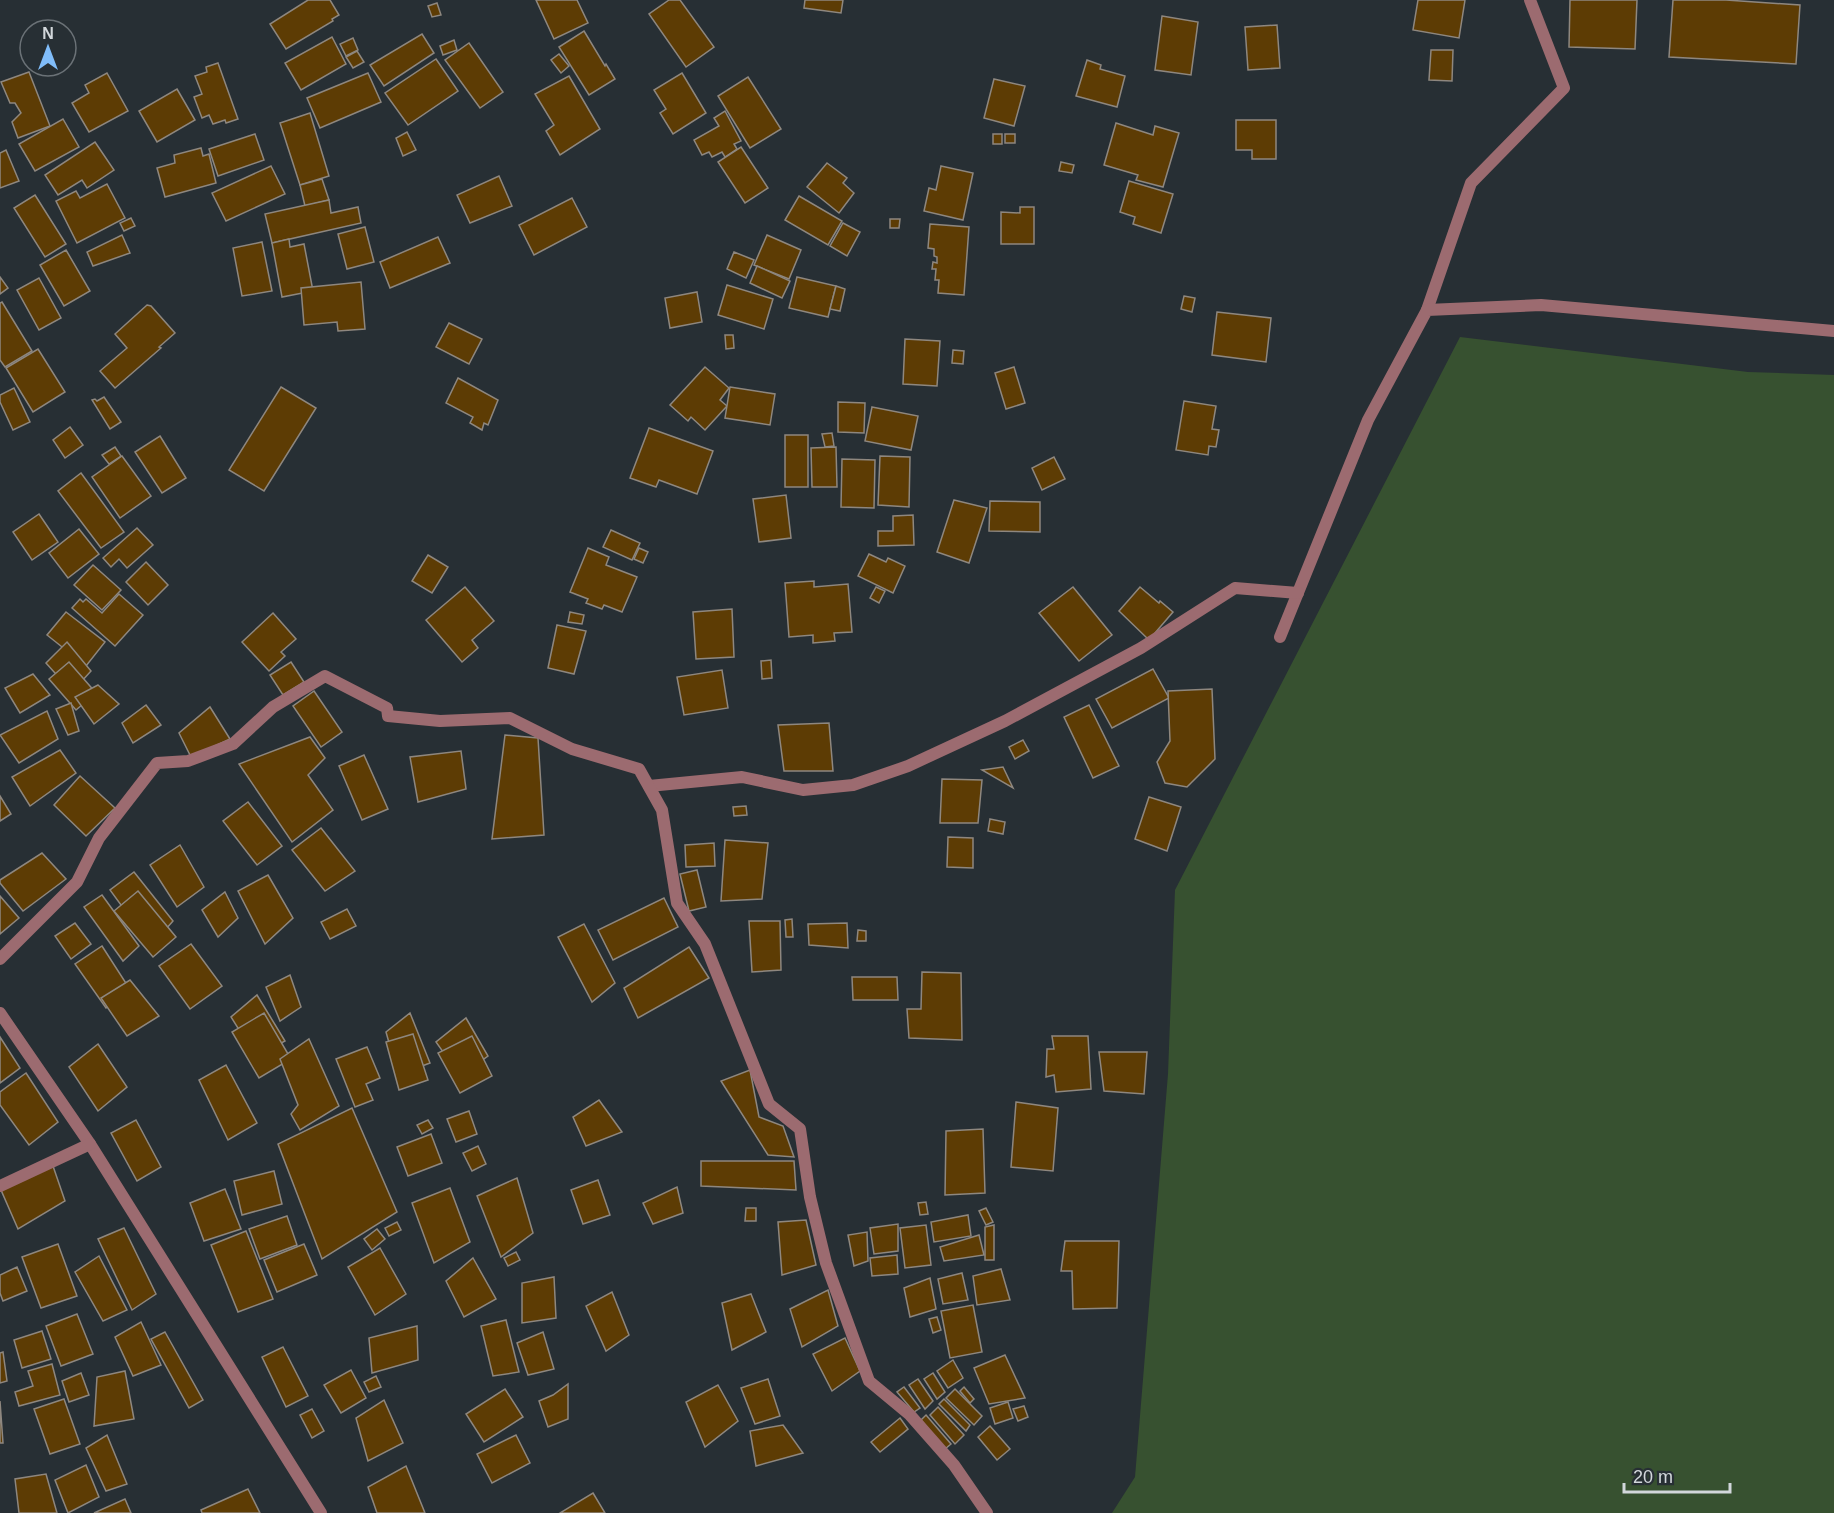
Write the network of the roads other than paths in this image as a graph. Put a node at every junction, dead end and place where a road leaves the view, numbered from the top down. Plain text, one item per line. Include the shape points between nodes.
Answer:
1 (1530, 0) edge
2 (1426, 310) junction
3 (1834, 331) edge
4 (1298, 593) junction
5 (1280, 637) dead end
6 (649, 786) junction
7 (0, 959) edge
8 (0, 1013) edge
9 (90, 1144) junction
10 (0, 1186) edge
11 (321, 1513) edge
12 (987, 1513) edge

1 - 2 street via 1564,88 1471,183
2 - 3 street via 1541,305
2 - 4 street via 1368,420
4 - 5 street
4 - 6 street via 1234,588 1141,648 1005,721 908,766 853,785 803,790 742,777
6 - 7 street via 639,769 572,749 510,718 440,721 388,716 387,708 325,676 273,707 233,744 188,761 157,763 99,838 77,882
6 - 12 street via 662,810 677,903 705,944 769,1104 800,1129 810,1197 826,1263 869,1381 910,1415 954,1465
8 - 9 street
9 - 10 street
9 - 11 street

